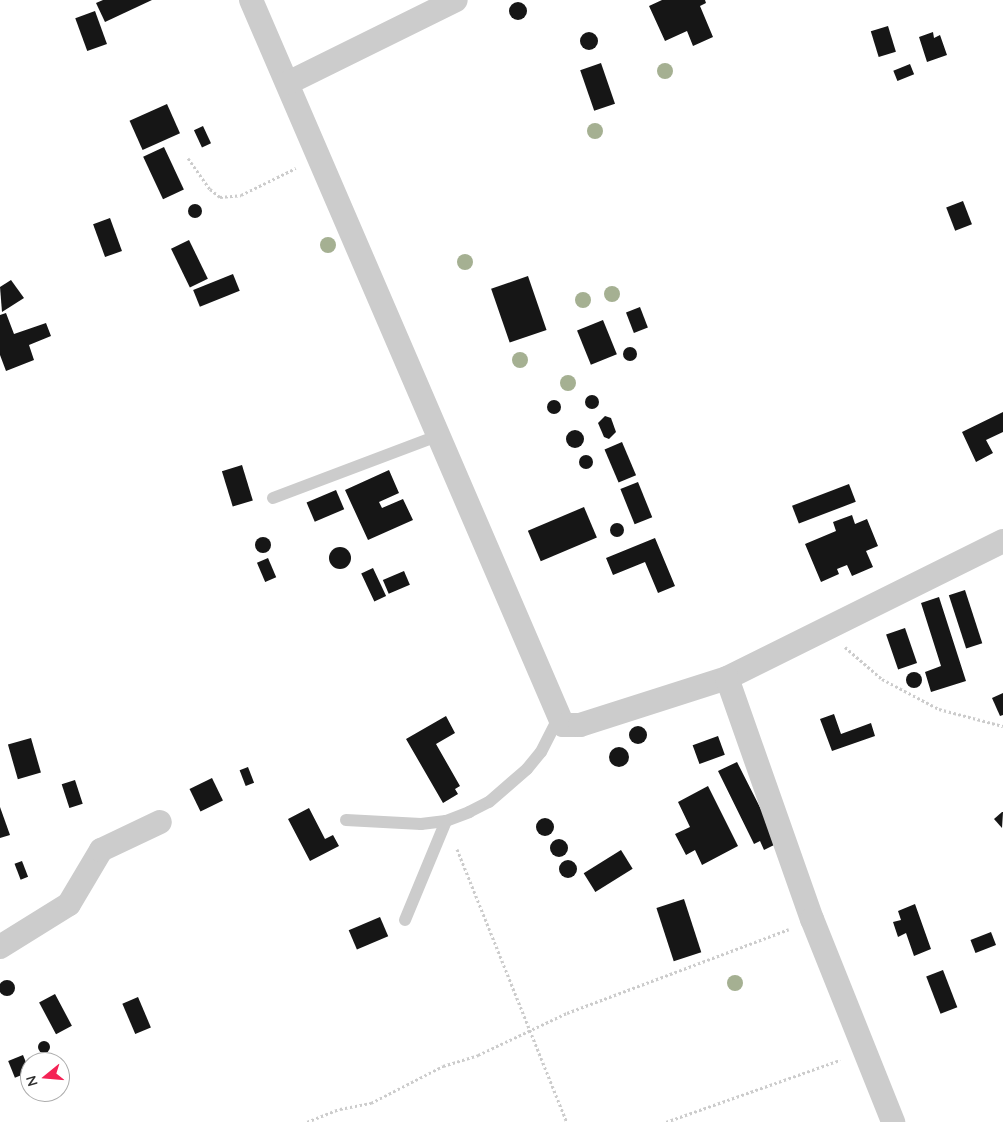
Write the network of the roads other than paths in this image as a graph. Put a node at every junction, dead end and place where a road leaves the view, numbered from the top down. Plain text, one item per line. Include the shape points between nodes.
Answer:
1 (252, 0) edge
2 (456, 0) edge
3 (288, 83) junction
4 (440, 436) junction
5 (273, 498) dead end
6 (1003, 541) edge
7 (727, 678) junction
8 (558, 718) junction
9 (346, 820) dead end
10 (446, 820) junction
11 (160, 822) dead end
12 (405, 920) dead end
13 (0, 947) edge
14 (893, 1122) edge

1 - 3 street
2 - 3 street
3 - 4 street
4 - 5 lane
4 - 8 street
6 - 7 street
7 - 8 street via 580,725 569,727
7 - 14 street via 812,919
8 - 10 lane via 541,752 511,785 489,802
9 - 10 lane via 421,824
10 - 12 lane
11 - 13 street via 101,850 69,904

